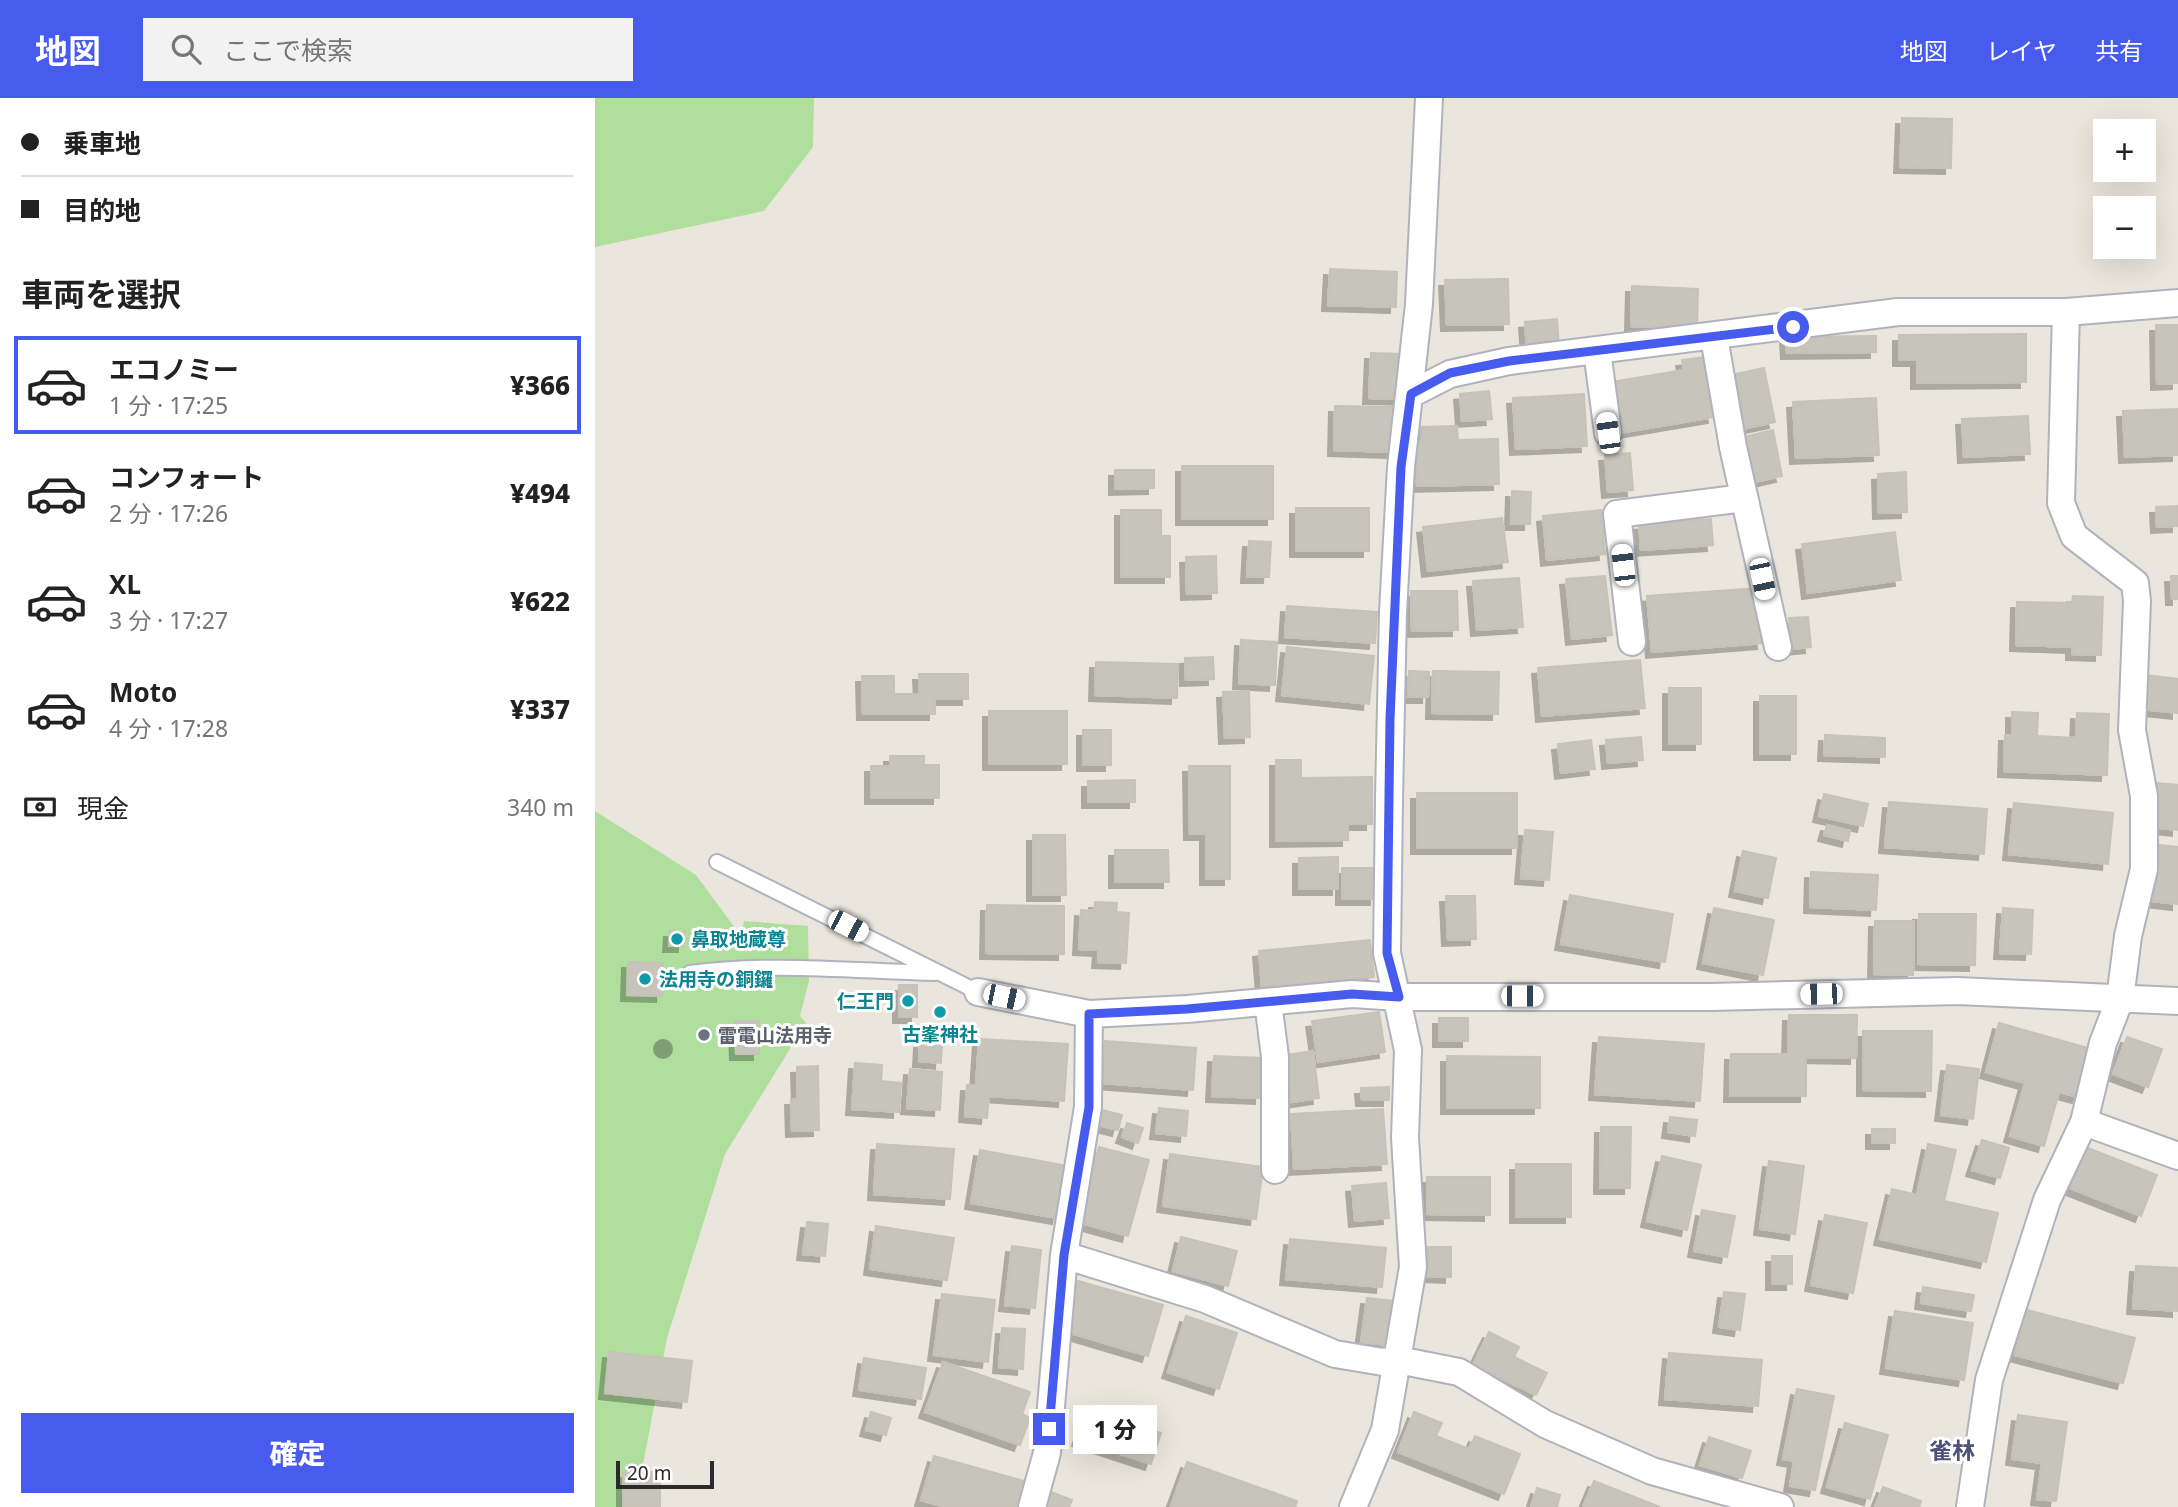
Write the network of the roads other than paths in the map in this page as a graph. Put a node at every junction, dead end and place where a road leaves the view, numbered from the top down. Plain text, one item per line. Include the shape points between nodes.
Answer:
1 (1429, 98) edge
2 (2178, 303) edge
3 (2066, 312) junction
4 (1714, 337) junction
5 (1597, 351) junction
6 (1411, 394) junction
7 (1608, 433) dead end
8 (1744, 498) junction
9 (1632, 642) dead end
10 (1778, 647) dead end
11 (717, 862) dead end
12 (690, 972) dead end
13 (941, 973) junction
14 (978, 992) joint
15 (1399, 997) junction
16 (2120, 999) junction
17 (2178, 1001) edge
18 (1268, 1002) junction
19 (1089, 1014) junction
20 (2084, 1122) junction
21 (2178, 1156) edge
22 (1275, 1170) dead end
23 (1064, 1255) junction
24 (1398, 1360) junction
25 (1033, 1507) edge
26 (1353, 1507) edge
27 (1780, 1507) edge
28 (1970, 1507) edge

1 - 6 street
2 - 3 street
3 - 4 street via 1898,312
3 - 16 street via 2061,503 2074,536 2135,583 2137,601 2132,730 2144,796 2144,869 2128,936
4 - 5 street
4 - 8 street
5 - 6 street via 1450,373
5 - 7 street
6 - 15 street via 1401,467 1392,612 1387,953
8 - 9 street via 1617,514
8 - 10 street
11 - 13 lane
12 - 13 lane via 795,966
13 - 14 lane
14 - 19 street
15 - 16 street via 1958,991
15 - 18 street via 1352,994
15 - 24 street via 1408,1050 1405,1138 1413,1267
16 - 17 street
16 - 20 street via 2103,1043
18 - 19 street
18 - 22 street via 1275,1057
19 - 23 street via 1089,1107
20 - 21 street
20 - 28 street via 2047,1200 1989,1380
23 - 24 street via 1205,1299 1335,1354
23 - 25 street via 1047,1453
24 - 26 street via 1385,1430
24 - 27 street via 1459,1372 1545,1424 1652,1471

